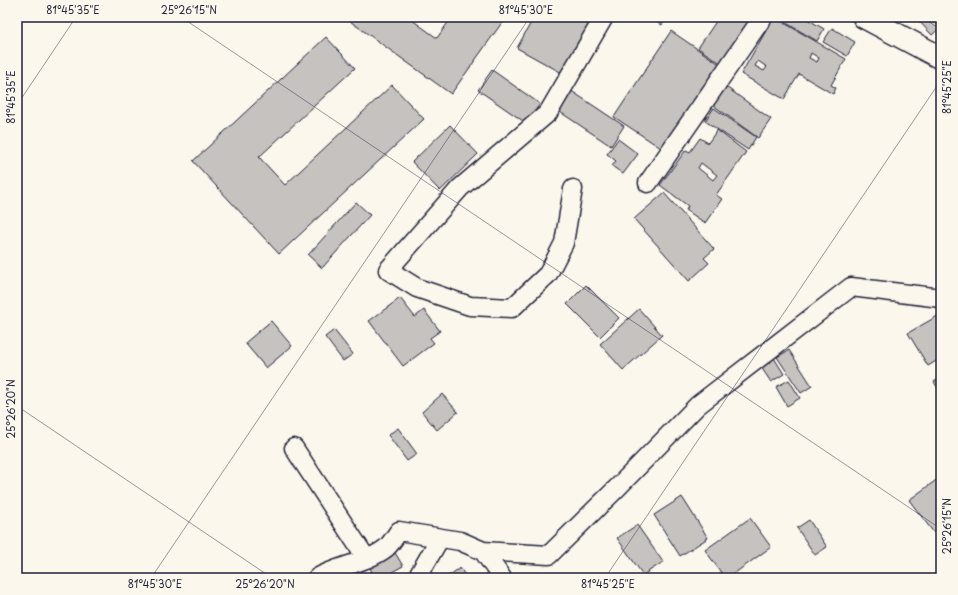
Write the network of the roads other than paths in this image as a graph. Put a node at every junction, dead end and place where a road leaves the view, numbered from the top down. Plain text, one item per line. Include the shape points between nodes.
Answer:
1 (604, 17) edge
2 (763, 17) edge
3 (864, 17) edge
4 (941, 58) edge
5 (648, 183) dead end
6 (573, 188) dead end
7 (941, 298) edge
8 (294, 448) dead end
9 (440, 538) junction
10 (483, 552) junction
11 (366, 558) junction
12 (316, 578) edge
13 (417, 578) edge
14 (502, 578) edge

1 - 6 street via 548,113 460,188 388,270 417,288 470,306 512,308 548,274 564,243
2 - 5 street
3 - 4 street
7 - 10 street via 851,287 698,404 549,555
8 - 11 street
9 - 10 street via 460,541
9 - 11 street via 399,531 386,548
9 - 13 street
10 - 14 street
11 - 12 street

